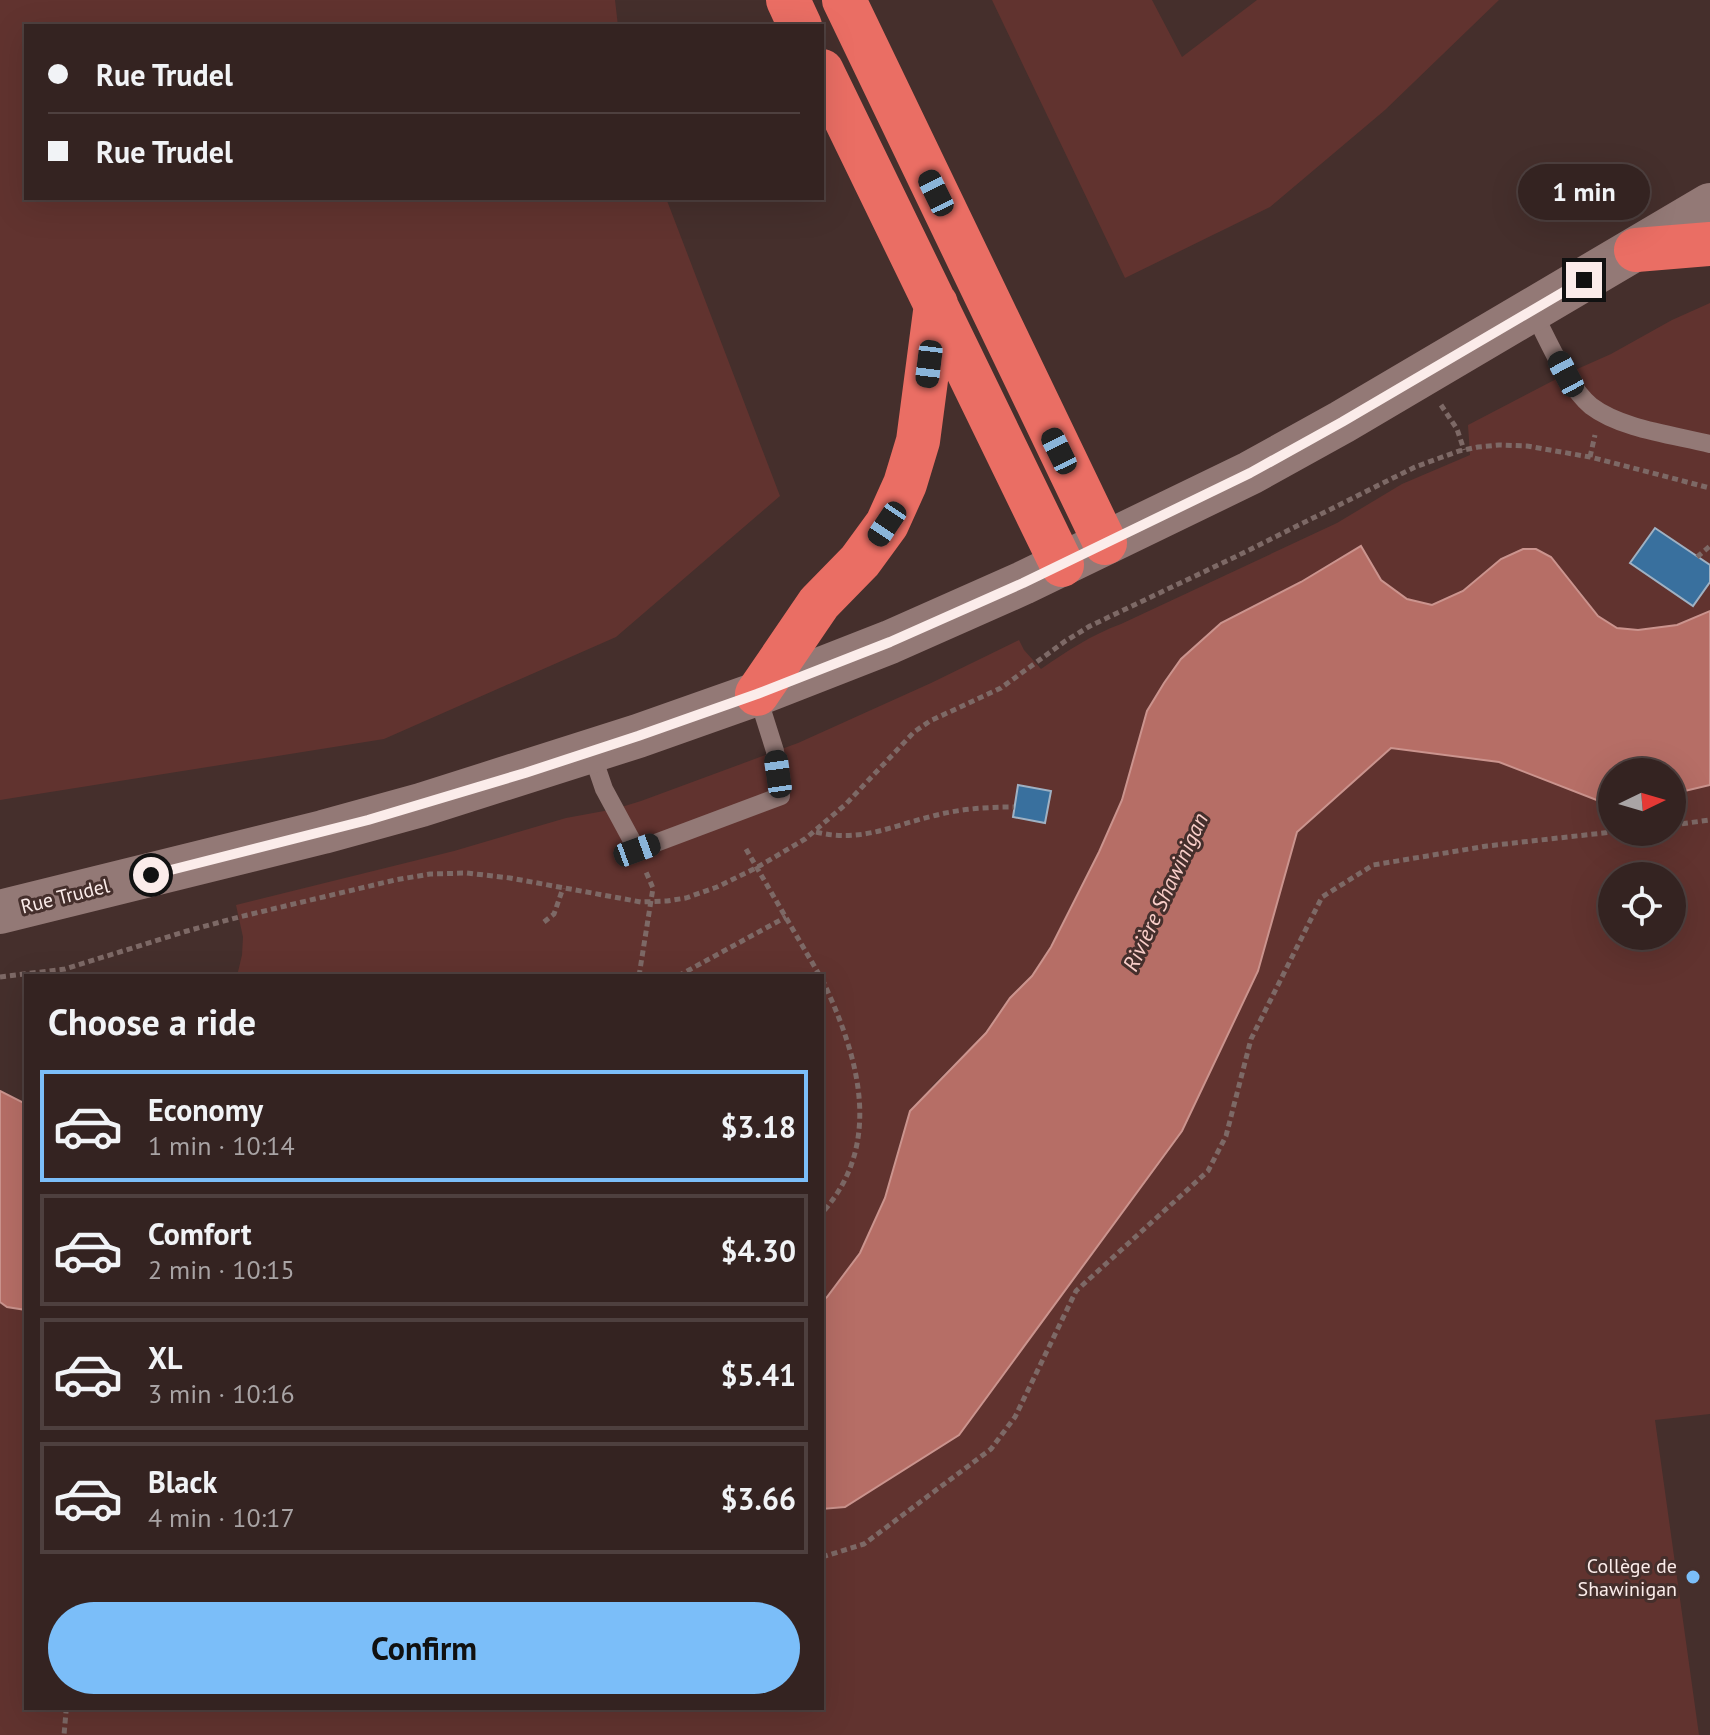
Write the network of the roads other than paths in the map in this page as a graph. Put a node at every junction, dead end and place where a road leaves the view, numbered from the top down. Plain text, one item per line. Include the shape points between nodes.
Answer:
1 (788, 0) edge
2 (844, 0) edge
3 (799, 24) edge
4 (824, 75) edge
5 (1710, 205) edge
6 (1710, 244) edge
7 (1636, 250) junction
8 (936, 304) junction
9 (1532, 310) junction
10 (1710, 444) edge
11 (1105, 543) junction
12 (1062, 565) junction
13 (757, 694) junction
14 (591, 751) junction
15 (0, 912) edge

1 - 3 highway
2 - 11 highway
4 - 8 highway
5 - 7 main road, Rue Trudel
6 - 7 highway
7 - 9 main road, Rue Trudel
8 - 12 highway
8 - 13 highway via 918,441 898,504 860,561 819,603
9 - 10 lane via 1566,374 1591,405 1629,424
9 - 11 main road, Rue Trudel via 1275,459
11 - 12 main road, Rue Trudel
12 - 13 main road, Rue Trudel
13 - 14 main road, Rue Trudel
13 - 14 lane via 775,751 781,796 637,850 604,789
14 - 15 main road, Rue Trudel via 368,820

